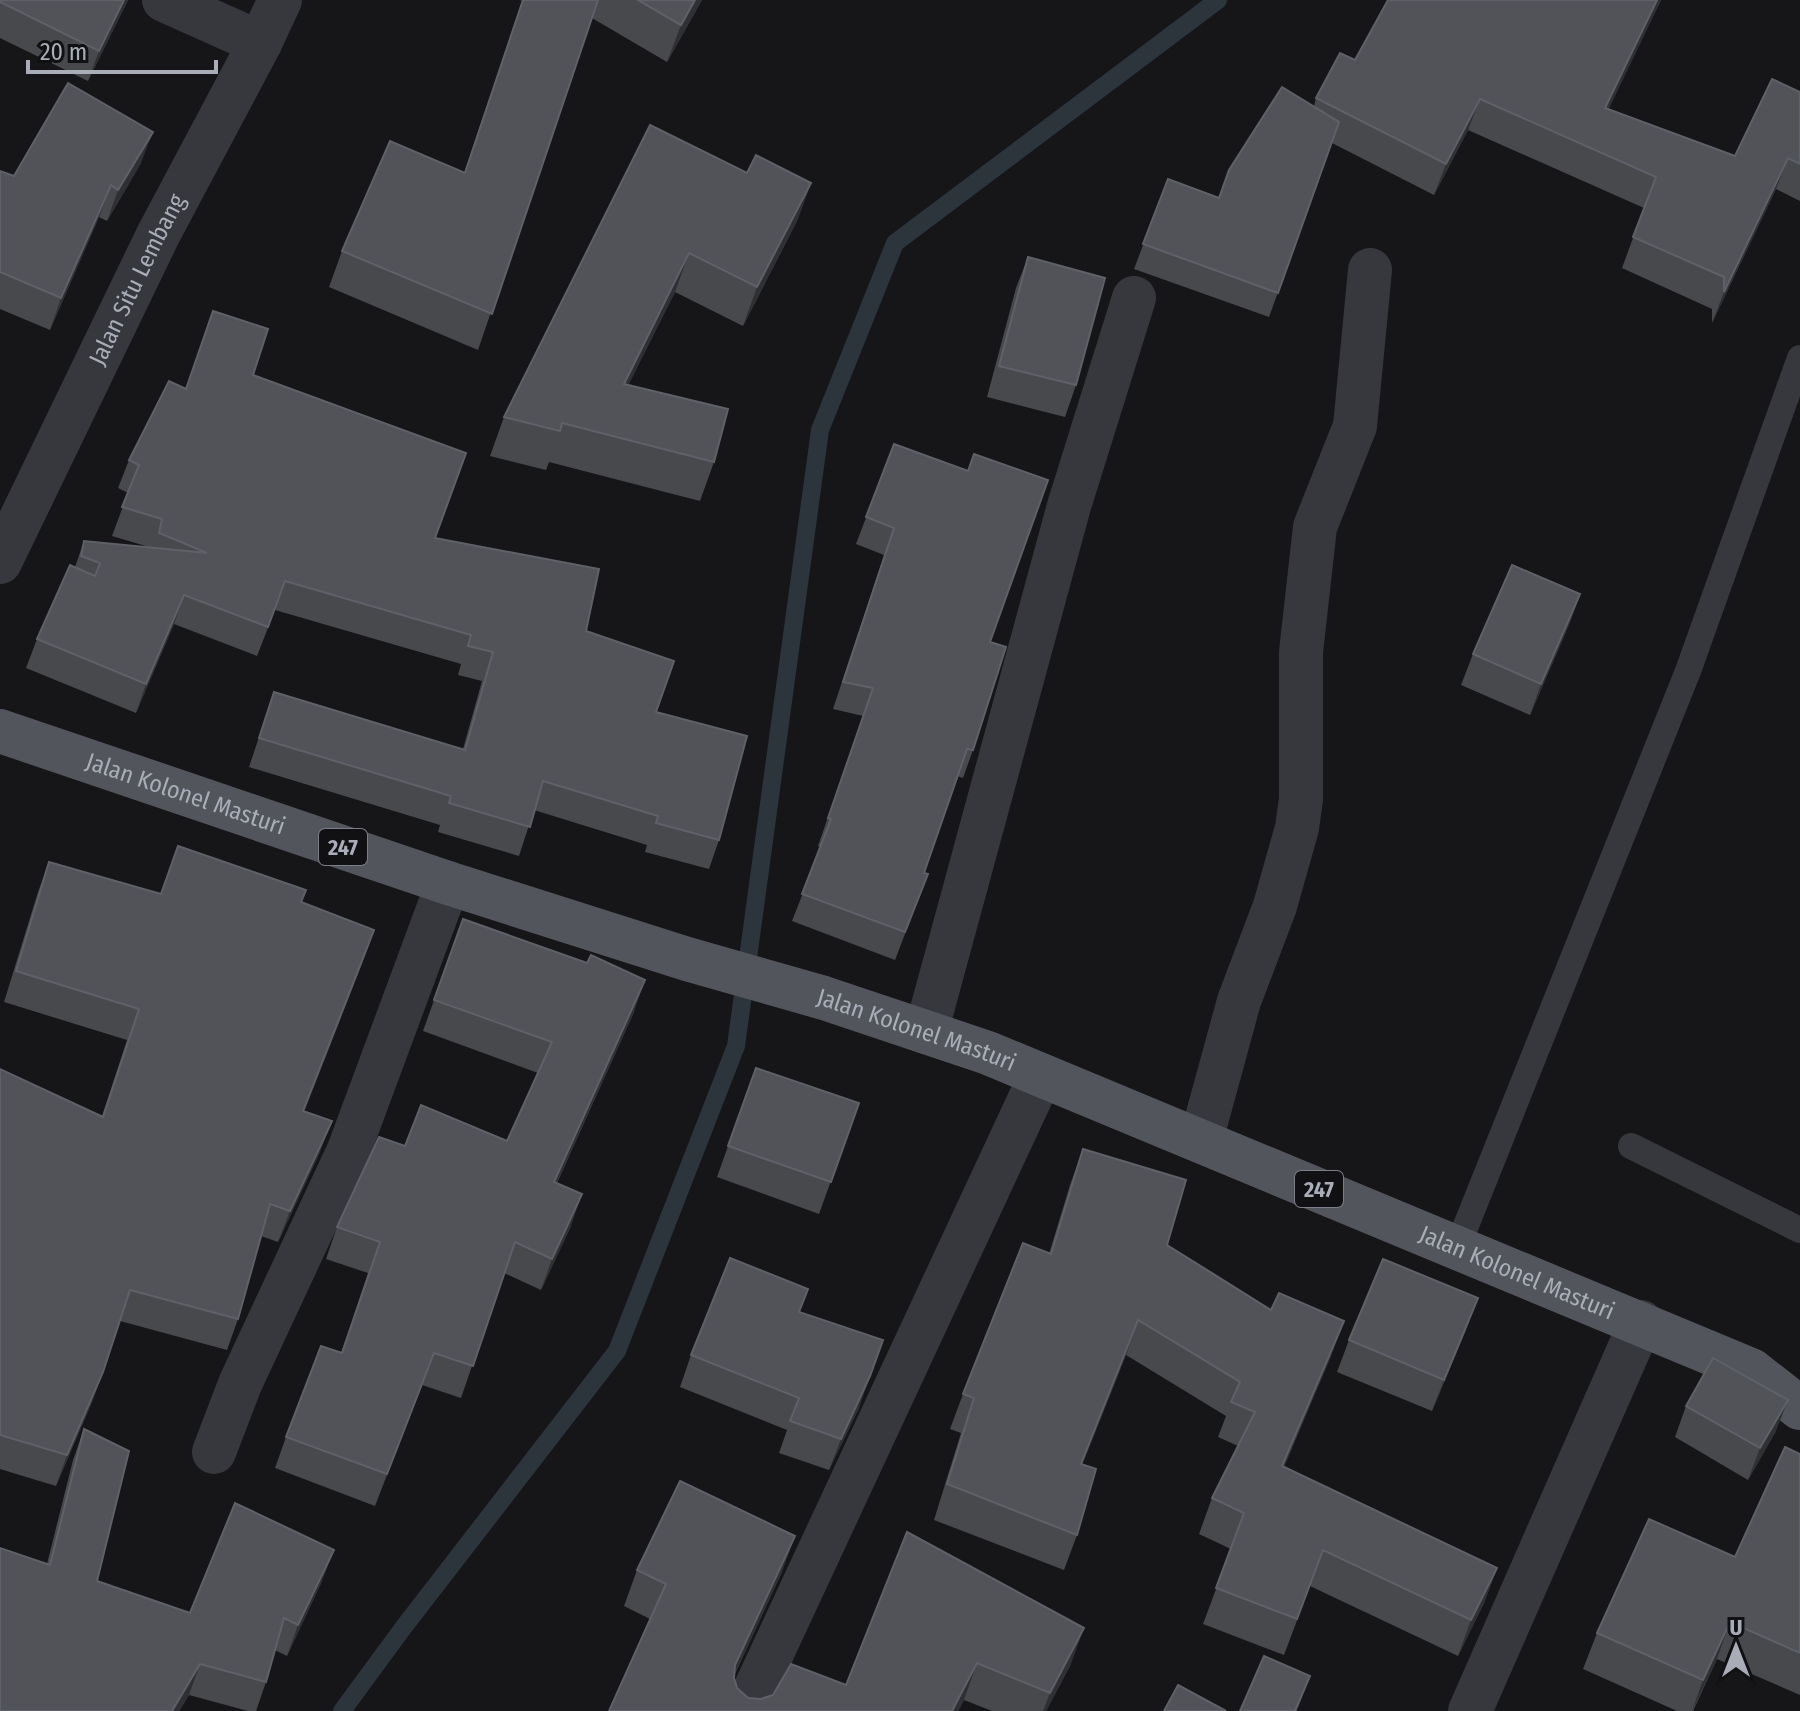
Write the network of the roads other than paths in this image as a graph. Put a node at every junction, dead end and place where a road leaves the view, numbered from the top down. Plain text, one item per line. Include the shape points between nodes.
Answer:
1 (164, 0) edge
2 (280, 0) edge
3 (260, 43) junction
4 (1370, 270) dead end
5 (1134, 298) dead end
6 (1800, 358) edge
7 (0, 562) edge
8 (0, 731) edge
9 (448, 883) junction
10 (926, 1032) junction
11 (1041, 1075) junction
12 (1201, 1140) junction
13 (1631, 1146) dead end
14 (1800, 1230) edge
15 (1457, 1248) junction
16 (1641, 1322) junction
17 (1800, 1408) edge
18 (214, 1452) dead end
19 (745, 1711) edge
20 (1470, 1711) edge

1 - 3 street
2 - 3 street, Jalan Situ Lembang
3 - 7 street, Jalan Situ Lembang via 158,235
4 - 12 street via 1355,426 1315,527 1301,652 1297,828 1239,1001
5 - 10 street via 1069,506
6 - 15 lane via 1688,671
8 - 9 main road, Jalan Kolonel Masturi / 247
9 - 10 main road, Jalan Kolonel Masturi / 247
9 - 18 street via 349,1150 240,1384
10 - 11 main road, Jalan Kolonel Masturi / 247
11 - 12 main road, Jalan Kolonel Masturi / 247
11 - 19 street
12 - 15 main road, Jalan Kolonel Masturi / 247
13 - 14 lane
15 - 16 main road, Jalan Kolonel Masturi / 247
16 - 17 main road, Jalan Kolonel Masturi / 247 via 1751,1370
16 - 20 street

